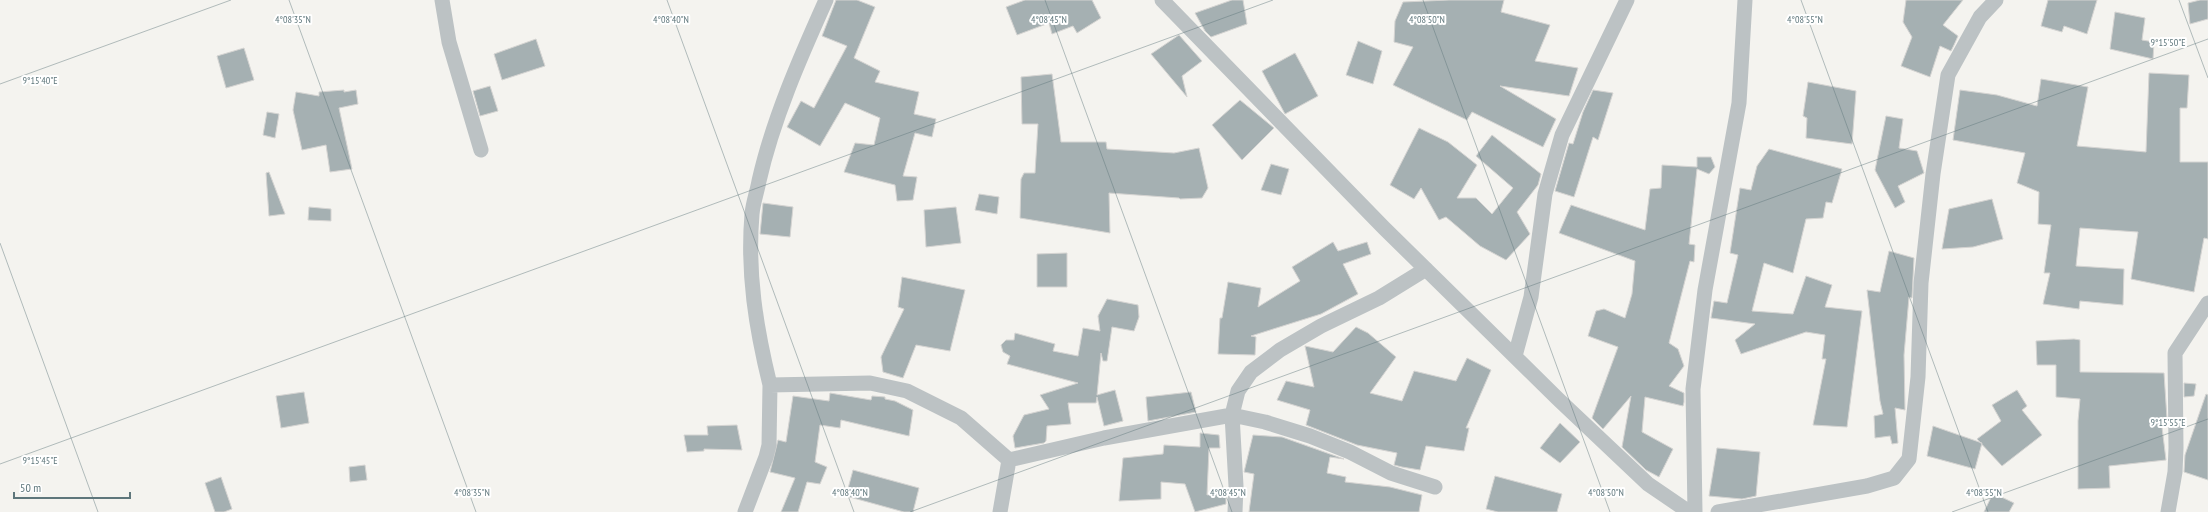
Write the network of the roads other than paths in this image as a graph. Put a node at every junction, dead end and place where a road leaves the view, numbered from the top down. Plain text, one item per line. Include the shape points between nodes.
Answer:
1 (442, 0) edge
2 (826, 0) edge
3 (1162, 0) edge
4 (1627, 0) edge
5 (1745, 0) edge
6 (1996, 0) edge
7 (481, 150) dead end
8 (1426, 269) junction
9 (2208, 303) edge
10 (1514, 356) junction
11 (770, 385) junction
12 (1232, 415) junction
13 (1009, 460) junction
14 (1435, 487) dead end
15 (745, 512) edge
16 (1000, 512) edge
17 (1234, 512) edge
18 (1689, 512) edge
19 (1695, 512) edge
20 (1718, 512) edge
21 (2168, 512) edge

1 - 7 street via 449,42
2 - 11 street via 788,89 764,158 752,213 751,290
3 - 8 street
4 - 10 street via 1562,135 1545,194 1531,297
5 - 19 street via 1739,103 1705,290 1693,390
6 - 20 street via 1980,17 1948,75 1933,174 1921,282 1918,377 1909,459 1894,478 1867,486
8 - 10 street
8 - 12 street via 1379,298 1321,326 1280,350 1251,372 1238,391
9 - 21 street via 2175,353 2175,472
10 - 18 street via 1648,484
11 - 13 street via 870,384 907,391 961,418
11 - 15 street via 769,445
12 - 13 street via 1104,438
12 - 14 street via 1310,436 1350,452 1391,473
12 - 17 street via 1236,486
13 - 16 street

